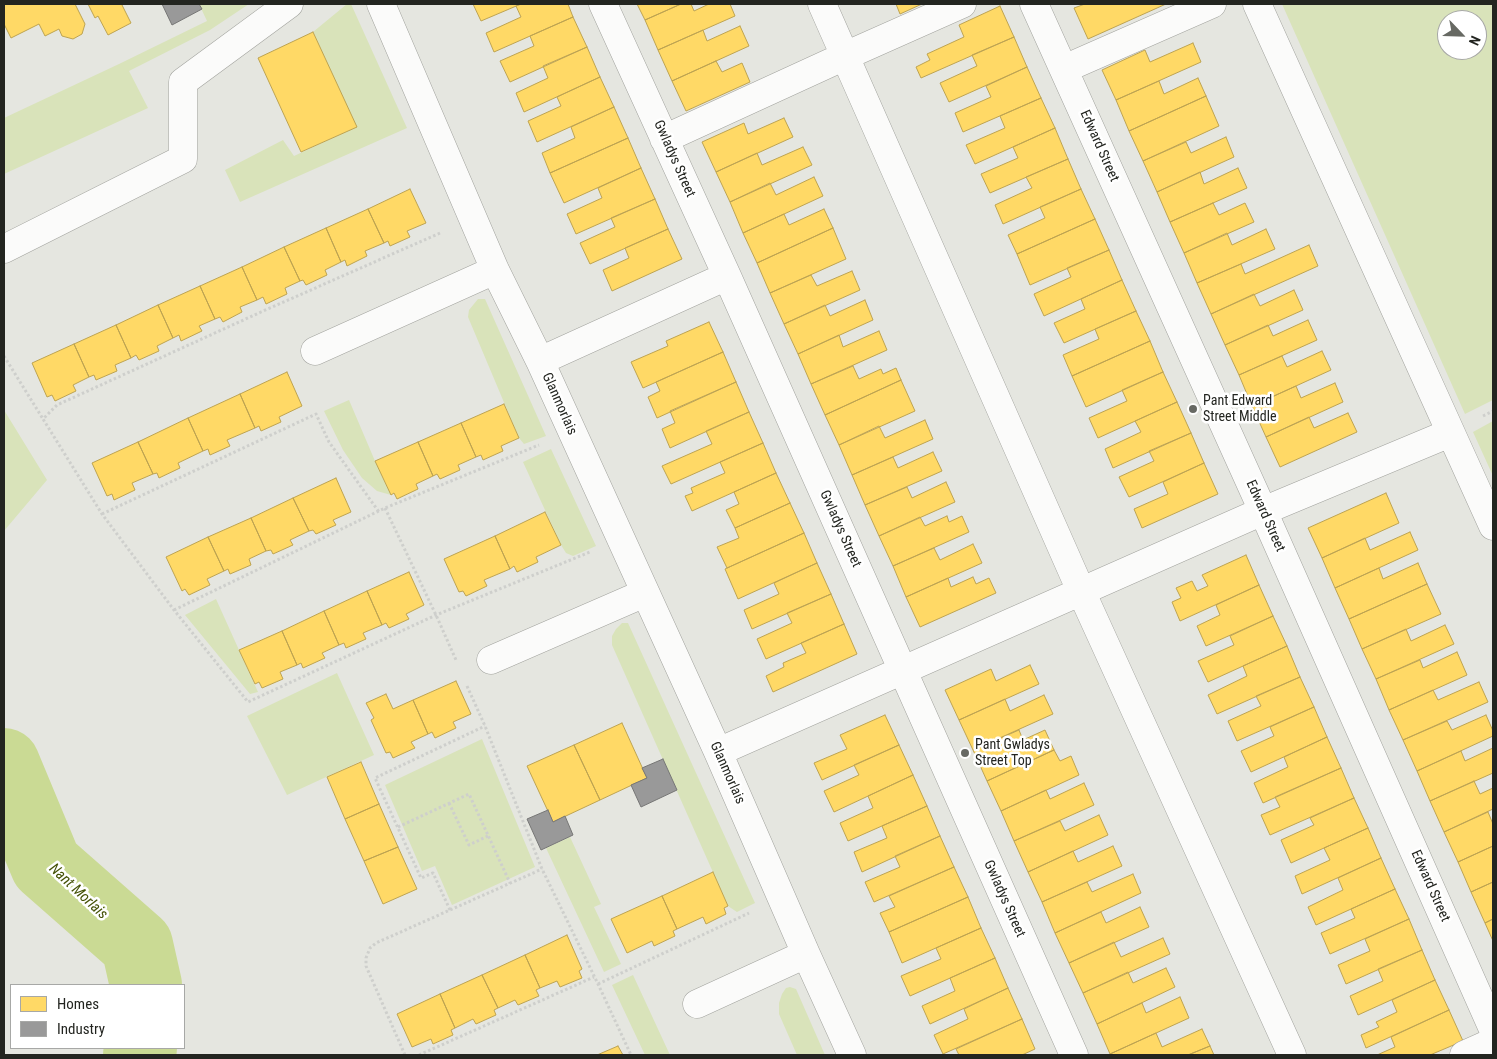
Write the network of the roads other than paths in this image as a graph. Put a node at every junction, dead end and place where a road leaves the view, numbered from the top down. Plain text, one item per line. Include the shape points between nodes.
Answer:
1 (289, 4) edge
2 (381, 4) edge
3 (603, 4) edge
4 (822, 4) edge
5 (962, 4) edge
6 (1034, 4) edge
7 (1212, 4) edge
8 (1257, 4) edge
9 (845, 56) junction
10 (1064, 69) junction
11 (664, 139) junction
12 (4, 248) edge
13 (495, 270) junction
14 (727, 276) junction
15 (315, 351) dead end
16 (540, 361) junction
17 (1450, 433) junction
18 (1263, 511) junction
19 (1493, 526) edge
20 (1081, 591) junction
21 (645, 593) junction
22 (490, 660) dead end
23 (903, 671) junction
24 (718, 752) junction
25 (806, 954) junction
26 (697, 1004) dead end
27 (1493, 1029) edge
28 (1493, 1042) edge
29 (852, 1055) edge
30 (1074, 1055) edge
31 (1292, 1055) edge
32 (1464, 1055) edge

1 - 12 street via 183,82 183,159
2 - 13 street, Glanmorlais
3 - 11 street, Gwladys Street
4 - 9 street
5 - 9 street
6 - 10 street, Edward Street
7 - 10 street
8 - 17 street
9 - 11 street
9 - 20 street
10 - 18 street, Edward Street
11 - 14 street, Gwladys Street
13 - 15 street
13 - 16 street, Glanmorlais
14 - 16 street
14 - 23 street, Gwladys Street
16 - 21 street, Glanmorlais
17 - 18 street
17 - 19 street
18 - 20 street
18 - 27 street, Edward Street
20 - 23 street
20 - 31 street
21 - 22 street
21 - 24 street, Glanmorlais
23 - 24 street
23 - 30 street, Gwladys Street
24 - 25 street, Glanmorlais
25 - 26 street
25 - 29 street, Glanmorlais
28 - 32 street

